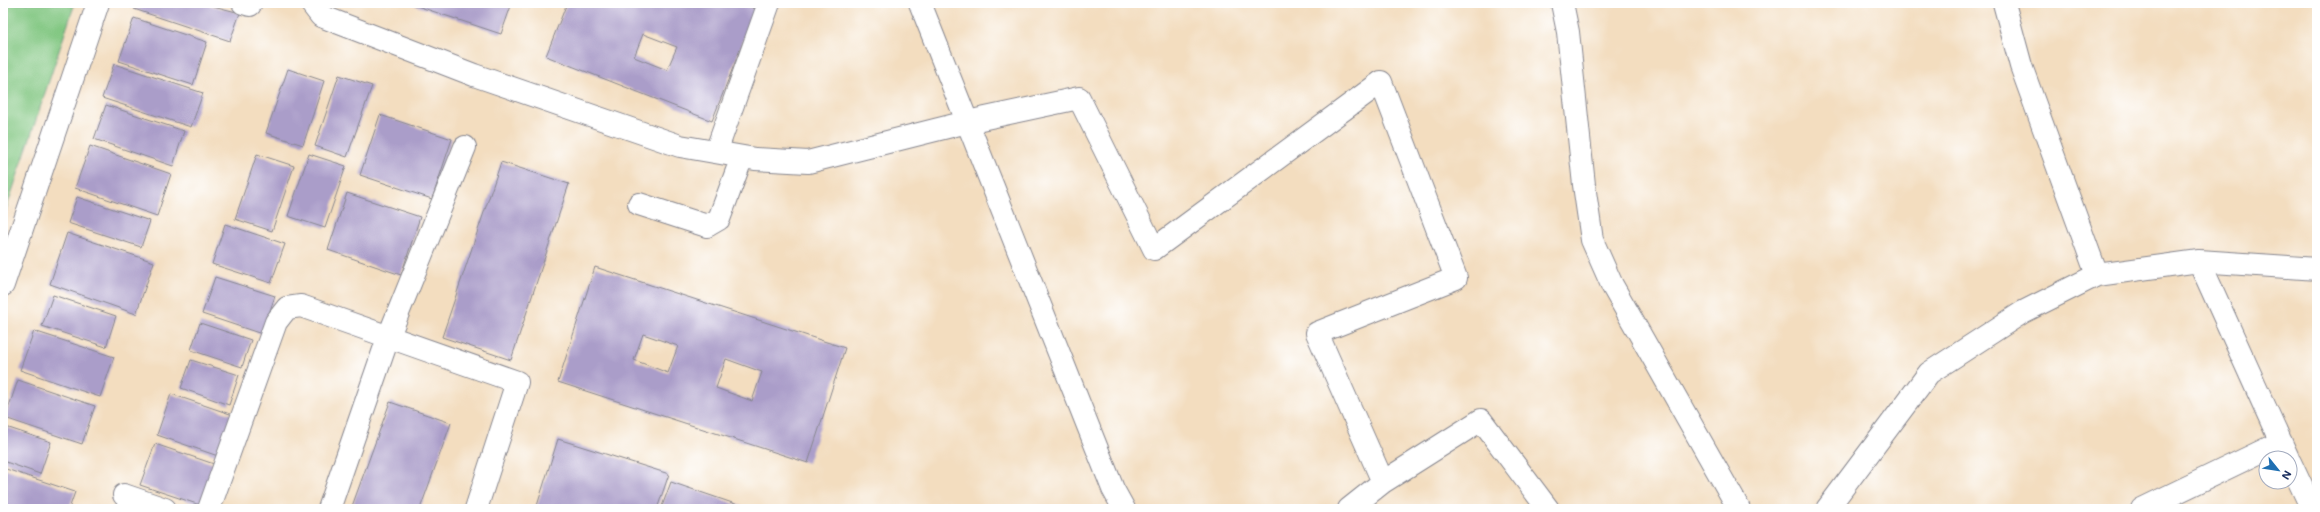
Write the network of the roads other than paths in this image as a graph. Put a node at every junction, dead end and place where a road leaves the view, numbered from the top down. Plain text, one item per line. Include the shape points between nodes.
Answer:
1 (98, 3) edge
2 (311, 3) edge
3 (770, 3) edge
4 (920, 3) edge
5 (1562, 3) edge
6 (2004, 3) edge
7 (967, 122) junction
8 (465, 147) dead end
9 (716, 152) junction
10 (742, 157) junction
11 (639, 204) dead end
12 (2199, 261) junction
13 (2317, 269) edge
14 (2097, 274) junction
15 (3, 285) edge
16 (388, 338) junction
17 (2284, 450) edge
18 (2258, 461) edge
19 (2298, 479) edge
20 (1383, 482) junction
21 (124, 495) dead end
22 (165, 509) edge
23 (209, 509) edge
24 (329, 509) edge
25 (476, 509) edge
26 (1124, 509) edge
27 (1348, 509) edge
28 (1548, 509) edge
29 (1739, 509) edge
30 (1827, 509) edge
31 (2142, 509) edge
32 (2312, 509) edge

1 - 15 street
2 - 9 street via 321,16 474,75 680,146
3 - 9 street
4 - 7 street
5 - 29 street via 1568,32 1592,240 1612,285
6 - 14 street via 2021,66
7 - 10 street via 808,162
7 - 20 street via 1080,98 1154,249 1381,82 1456,278 1318,332
7 - 26 street via 1113,489
8 - 16 street
9 - 10 street
10 - 11 street via 719,219 707,226
12 - 13 street
12 - 14 street
12 - 17 street
14 - 30 street via 2023,312 1930,373
16 - 23 street via 301,306 287,308 276,322
16 - 24 street
16 - 25 street via 517,382
18 - 31 street
19 - 32 street
20 - 27 street
20 - 28 street via 1481,420
21 - 22 street

